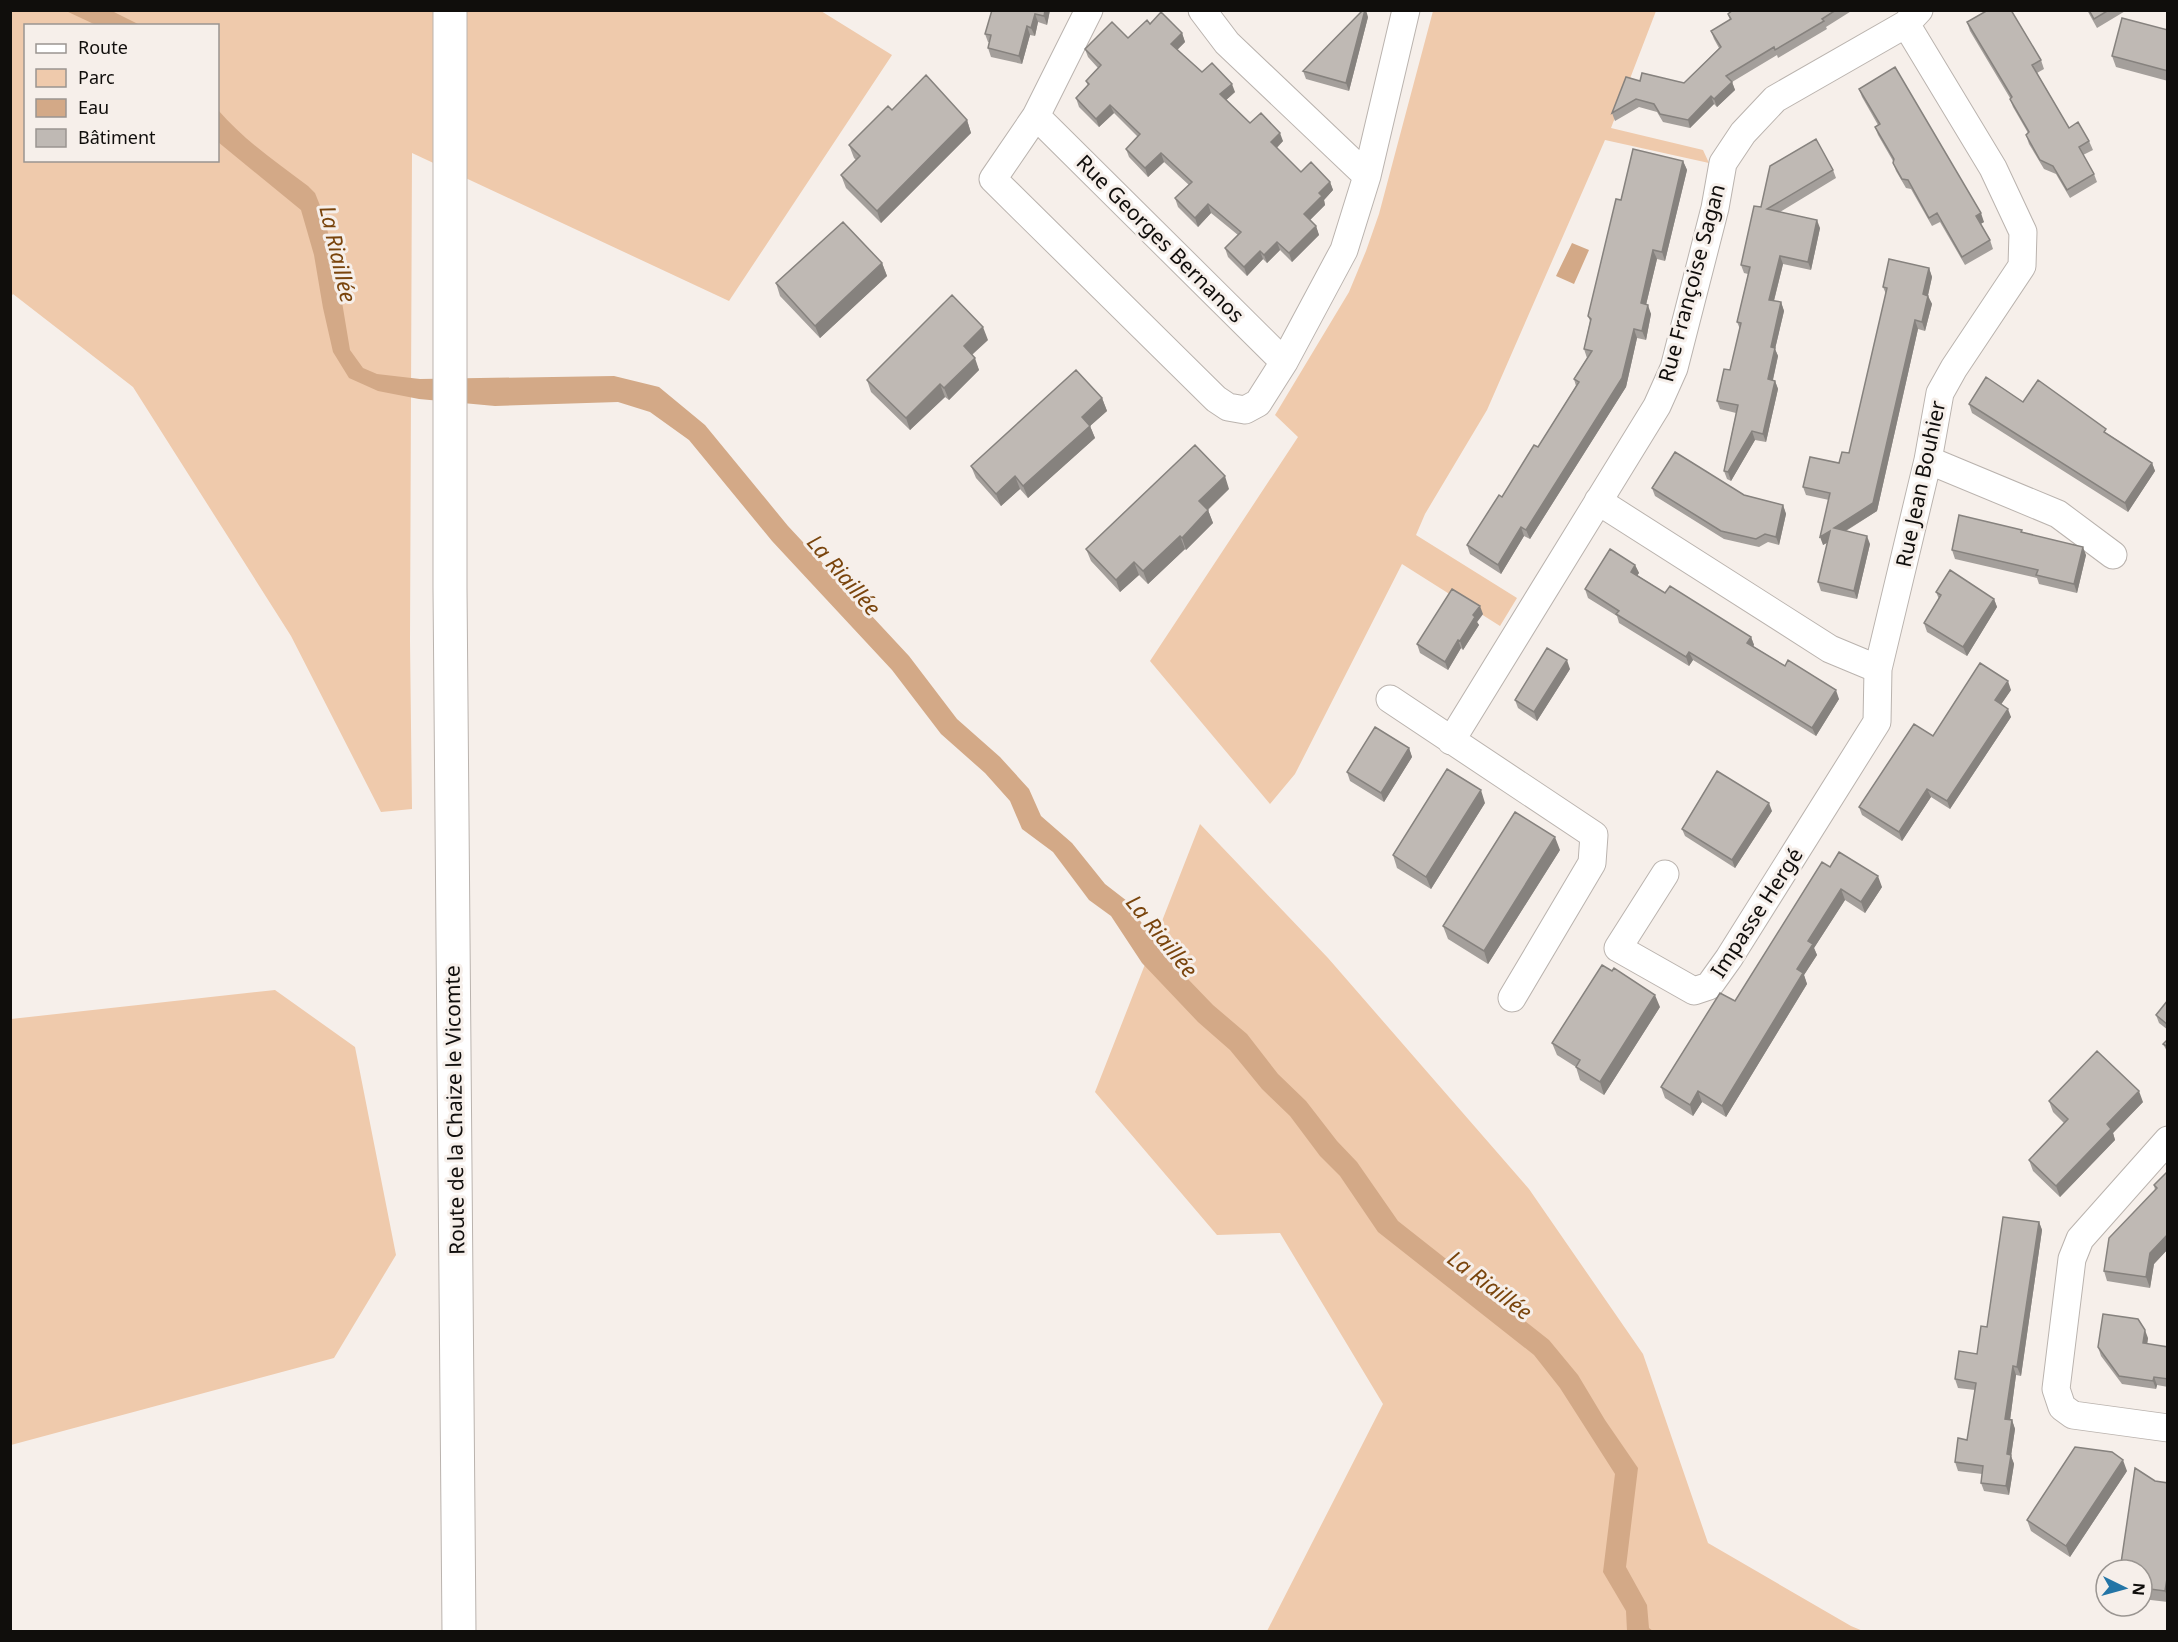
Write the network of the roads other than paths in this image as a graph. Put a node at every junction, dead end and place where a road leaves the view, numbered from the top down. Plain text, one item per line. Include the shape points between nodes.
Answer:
1 (450, 10) edge
2 (1089, 10) edge
3 (1202, 10) edge
4 (1406, 10) edge
5 (1913, 17) edge
6 (1036, 116) junction
7 (1367, 177) junction
8 (1284, 362) junction
9 (1928, 460) junction
10 (1598, 501) junction
11 (2113, 555) dead end
12 (1878, 669) junction
13 (1390, 699) dead end
14 (1451, 741) junction
15 (1665, 874) dead end
16 (1512, 998) dead end
17 (2168, 1140) edge
18 (2168, 1428) edge
19 (459, 1632) edge

1 - 19 main road, Route de la Chaize le Vicomte via 450,588
2 - 6 street
3 - 7 street via 1227,43
4 - 7 street
5 - 9 street, Rue Jean Bouhier via 1994,168 2023,232 2022,266 1940,393
5 - 10 street, Rue Françoise Sagan via 1775,99 1743,133 1723,163 1674,368 1657,405
6 - 8 street, Rue Georges Bernanos
6 - 8 street via 993,179 1228,407 1245,410 1258,403
7 - 8 street via 1344,250
9 - 11 street via 2058,514
9 - 12 street, Rue Jean Bouhier
10 - 12 street via 1830,650
10 - 14 street, Rue Françoise Sagan
12 - 15 street, Impasse Hergé via 1877,722 1729,958 1709,986 1694,991 1618,948
13 - 14 street
14 - 16 street via 1594,835 1592,863
17 - 18 street via 2080,1239 2072,1259 2056,1389 2062,1407 2073,1415

